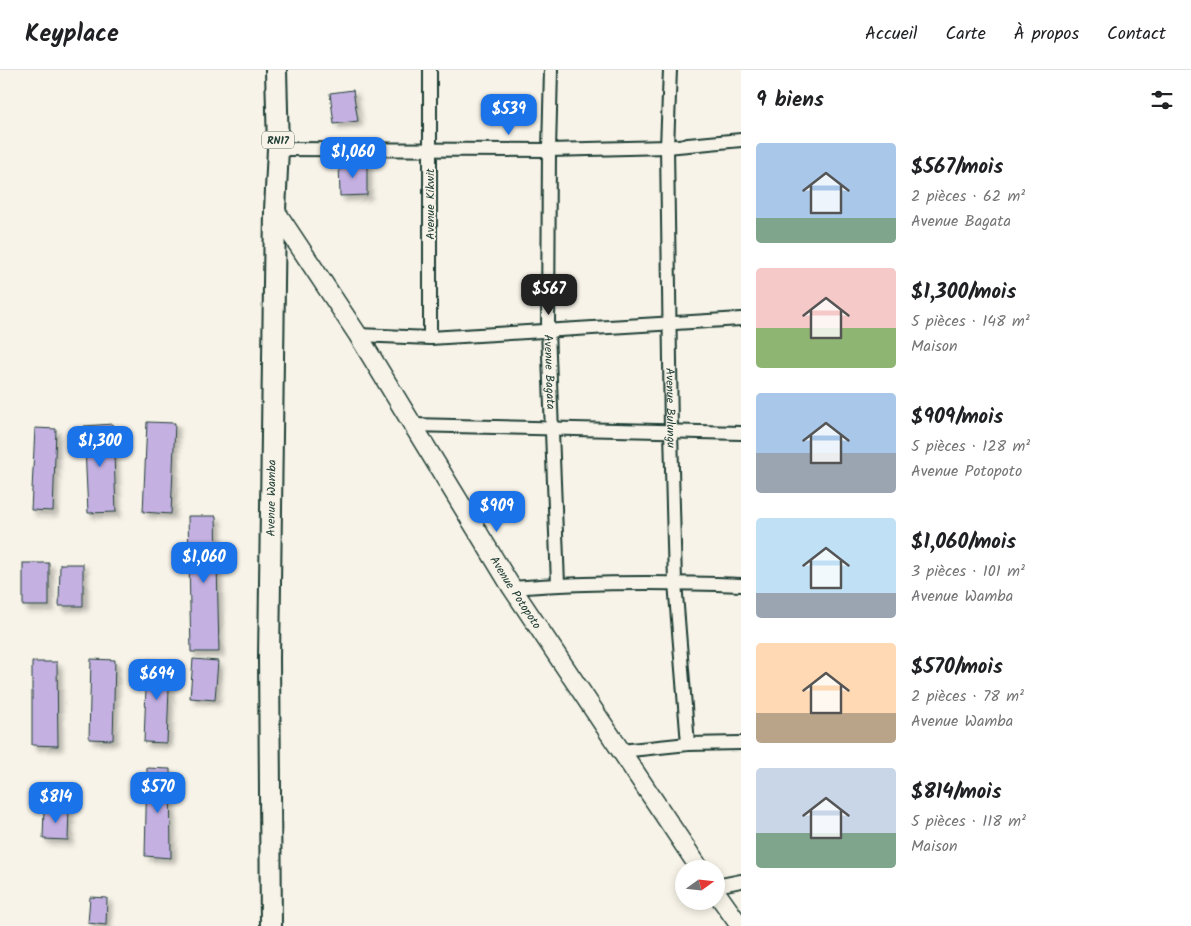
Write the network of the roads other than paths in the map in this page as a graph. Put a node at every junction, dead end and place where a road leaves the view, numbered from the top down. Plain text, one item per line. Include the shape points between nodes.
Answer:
1 (276, 70) edge
2 (430, 70) edge
3 (551, 70) edge
4 (670, 70) edge
5 (741, 140) edge
6 (667, 148) junction
7 (278, 150) junction
8 (431, 150) junction
9 (549, 150) junction
10 (275, 210) junction
11 (741, 319) edge
12 (670, 322) junction
13 (548, 330) junction
14 (358, 335) junction
15 (430, 338) junction
16 (412, 425) junction
17 (552, 430) junction
18 (671, 431) junction
19 (741, 433) edge
20 (675, 582) junction
21 (558, 584) junction
22 (741, 585) edge
23 (512, 588) junction
24 (741, 743) edge
25 (688, 744) junction
26 (622, 751) junction
27 (694, 860) edge
28 (741, 881) edge
29 (725, 884) edge
30 (725, 905) edge
31 (271, 926) edge
32 (740, 926) edge

1 - 7 main road, Avenue Wamba / RN17
2 - 8 street, Avenue Kikwit
3 - 9 street, Avenue Bagata
4 - 6 street, Avenue Bulungu
5 - 6 street
6 - 9 street
6 - 12 street, Avenue Bulungu
7 - 8 street
7 - 10 main road, Avenue Wamba / RN17
8 - 9 street
8 - 15 street, Avenue Kikwit
9 - 13 street, Avenue Bagata
10 - 14 street, Avenue Potopoto
10 - 31 main road, Avenue Wamba / RN17 via 269,658
11 - 12 street
12 - 13 street
12 - 18 street, Avenue Bulungu
13 - 15 street
13 - 17 street, Avenue Bagata
14 - 15 street
14 - 16 street, Avenue Potopoto
16 - 17 street
16 - 23 street, Avenue Potopoto
17 - 18 street
17 - 21 street, Avenue Bagata
18 - 19 street
18 - 20 street, Avenue Bulungu
20 - 21 street
20 - 22 street
20 - 25 street, Avenue Bulungu
21 - 23 street
23 - 26 street, Avenue Potopoto
24 - 25 street
25 - 26 street
26 - 27 street, Avenue Potopoto
28 - 29 street
30 - 32 street

